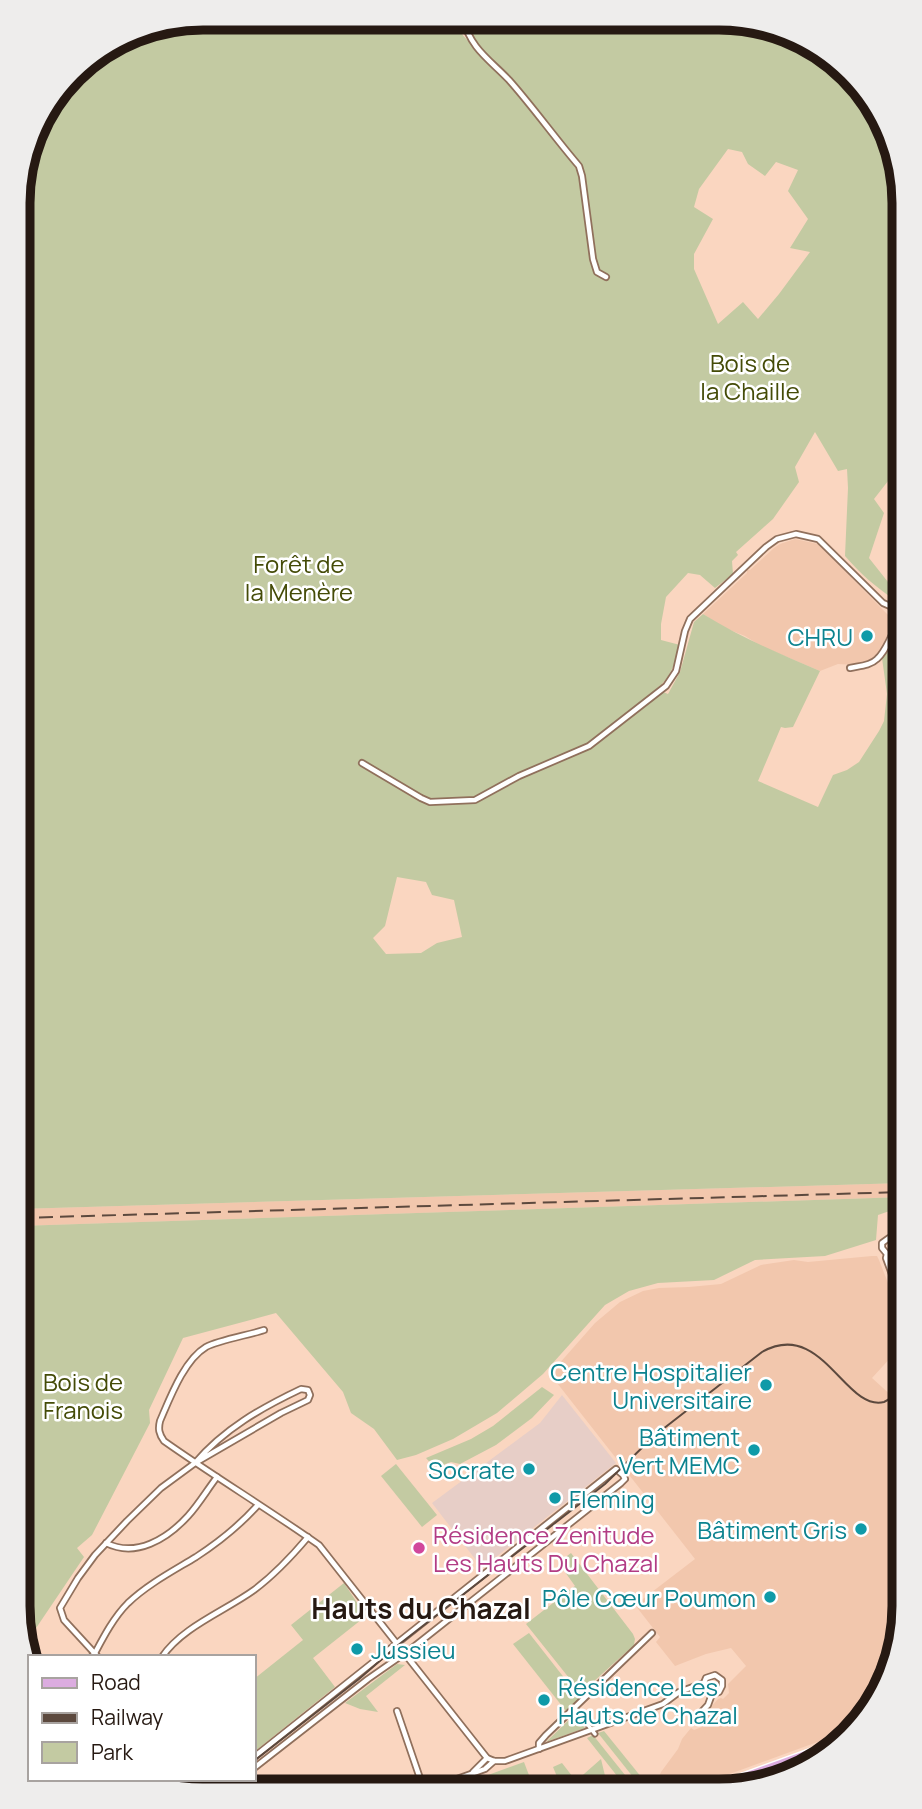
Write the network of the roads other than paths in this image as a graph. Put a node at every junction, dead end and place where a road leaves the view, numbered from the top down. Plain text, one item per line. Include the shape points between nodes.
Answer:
1 (467, 30) edge
2 (606, 277) dead end
3 (892, 606) edge
4 (892, 632) edge
5 (850, 668) dead end
6 (362, 764) dead end
7 (892, 1239) edge
8 (892, 1253) edge
9 (887, 1254) junction
10 (892, 1273) edge
11 (264, 1330) dead end
12 (195, 1463) junction
13 (218, 1477) junction
14 (258, 1504) junction
15 (308, 1537) junction
16 (106, 1543) junction
17 (652, 1633) dead end
18 (396, 1643) junction
19 (404, 1654) junction
20 (94, 1655) edge
21 (96, 1655) edge
22 (164, 1655) edge
23 (704, 1683) junction
24 (712, 1694) junction
25 (575, 1708) junction
26 (397, 1711) dead end
27 (694, 1720) dead end
28 (594, 1732) junction
29 (538, 1749) junction
30 (812, 1752) edge
31 (256, 1755) edge
32 (487, 1758) junction
33 (494, 1761) junction
34 (256, 1766) edge
35 (472, 1773) junction
36 (741, 1778) edge
37 (420, 1779) edge
38 (455, 1779) edge

1 - 2 street via 479,52 508,79 579,166 593,259 597,272
3 - 6 street via 883,603 818,539 796,534 777,539 690,619 676,671 666,686 589,746 475,800 430,802
4 - 5 street via 876,660
7 - 9 street via 882,1246
8 - 9 street
9 - 10 street
11 - 12 street via 208,1346 186,1368 159,1427 164,1441
12 - 12 street via 308,1400 308,1390 301,1388 263,1408
12 - 13 street
12 - 16 street via 144,1504
13 - 14 street
13 - 16 street via 184,1521 156,1541 128,1549
14 - 15 street
14 - 21 street via 211,1547 127,1604
15 - 18 street via 320,1545
15 - 22 street via 265,1581 183,1635
16 - 20 street via 78,1578 60,1612
17 - 25 street
18 - 19 street
18 - 19 street via 616,1469 623,1475 621,1483
18 - 31 street
19 - 32 street
19 - 34 street
23 - 24 street
23 - 24 street via 712,1675 720,1678 721,1689
23 - 28 street
24 - 27 street
25 - 28 street
25 - 29 street
26 - 37 street
28 - 29 street
29 - 33 street
30 - 36 main road
32 - 33 street
32 - 35 street
33 - 35 street
35 - 38 street

